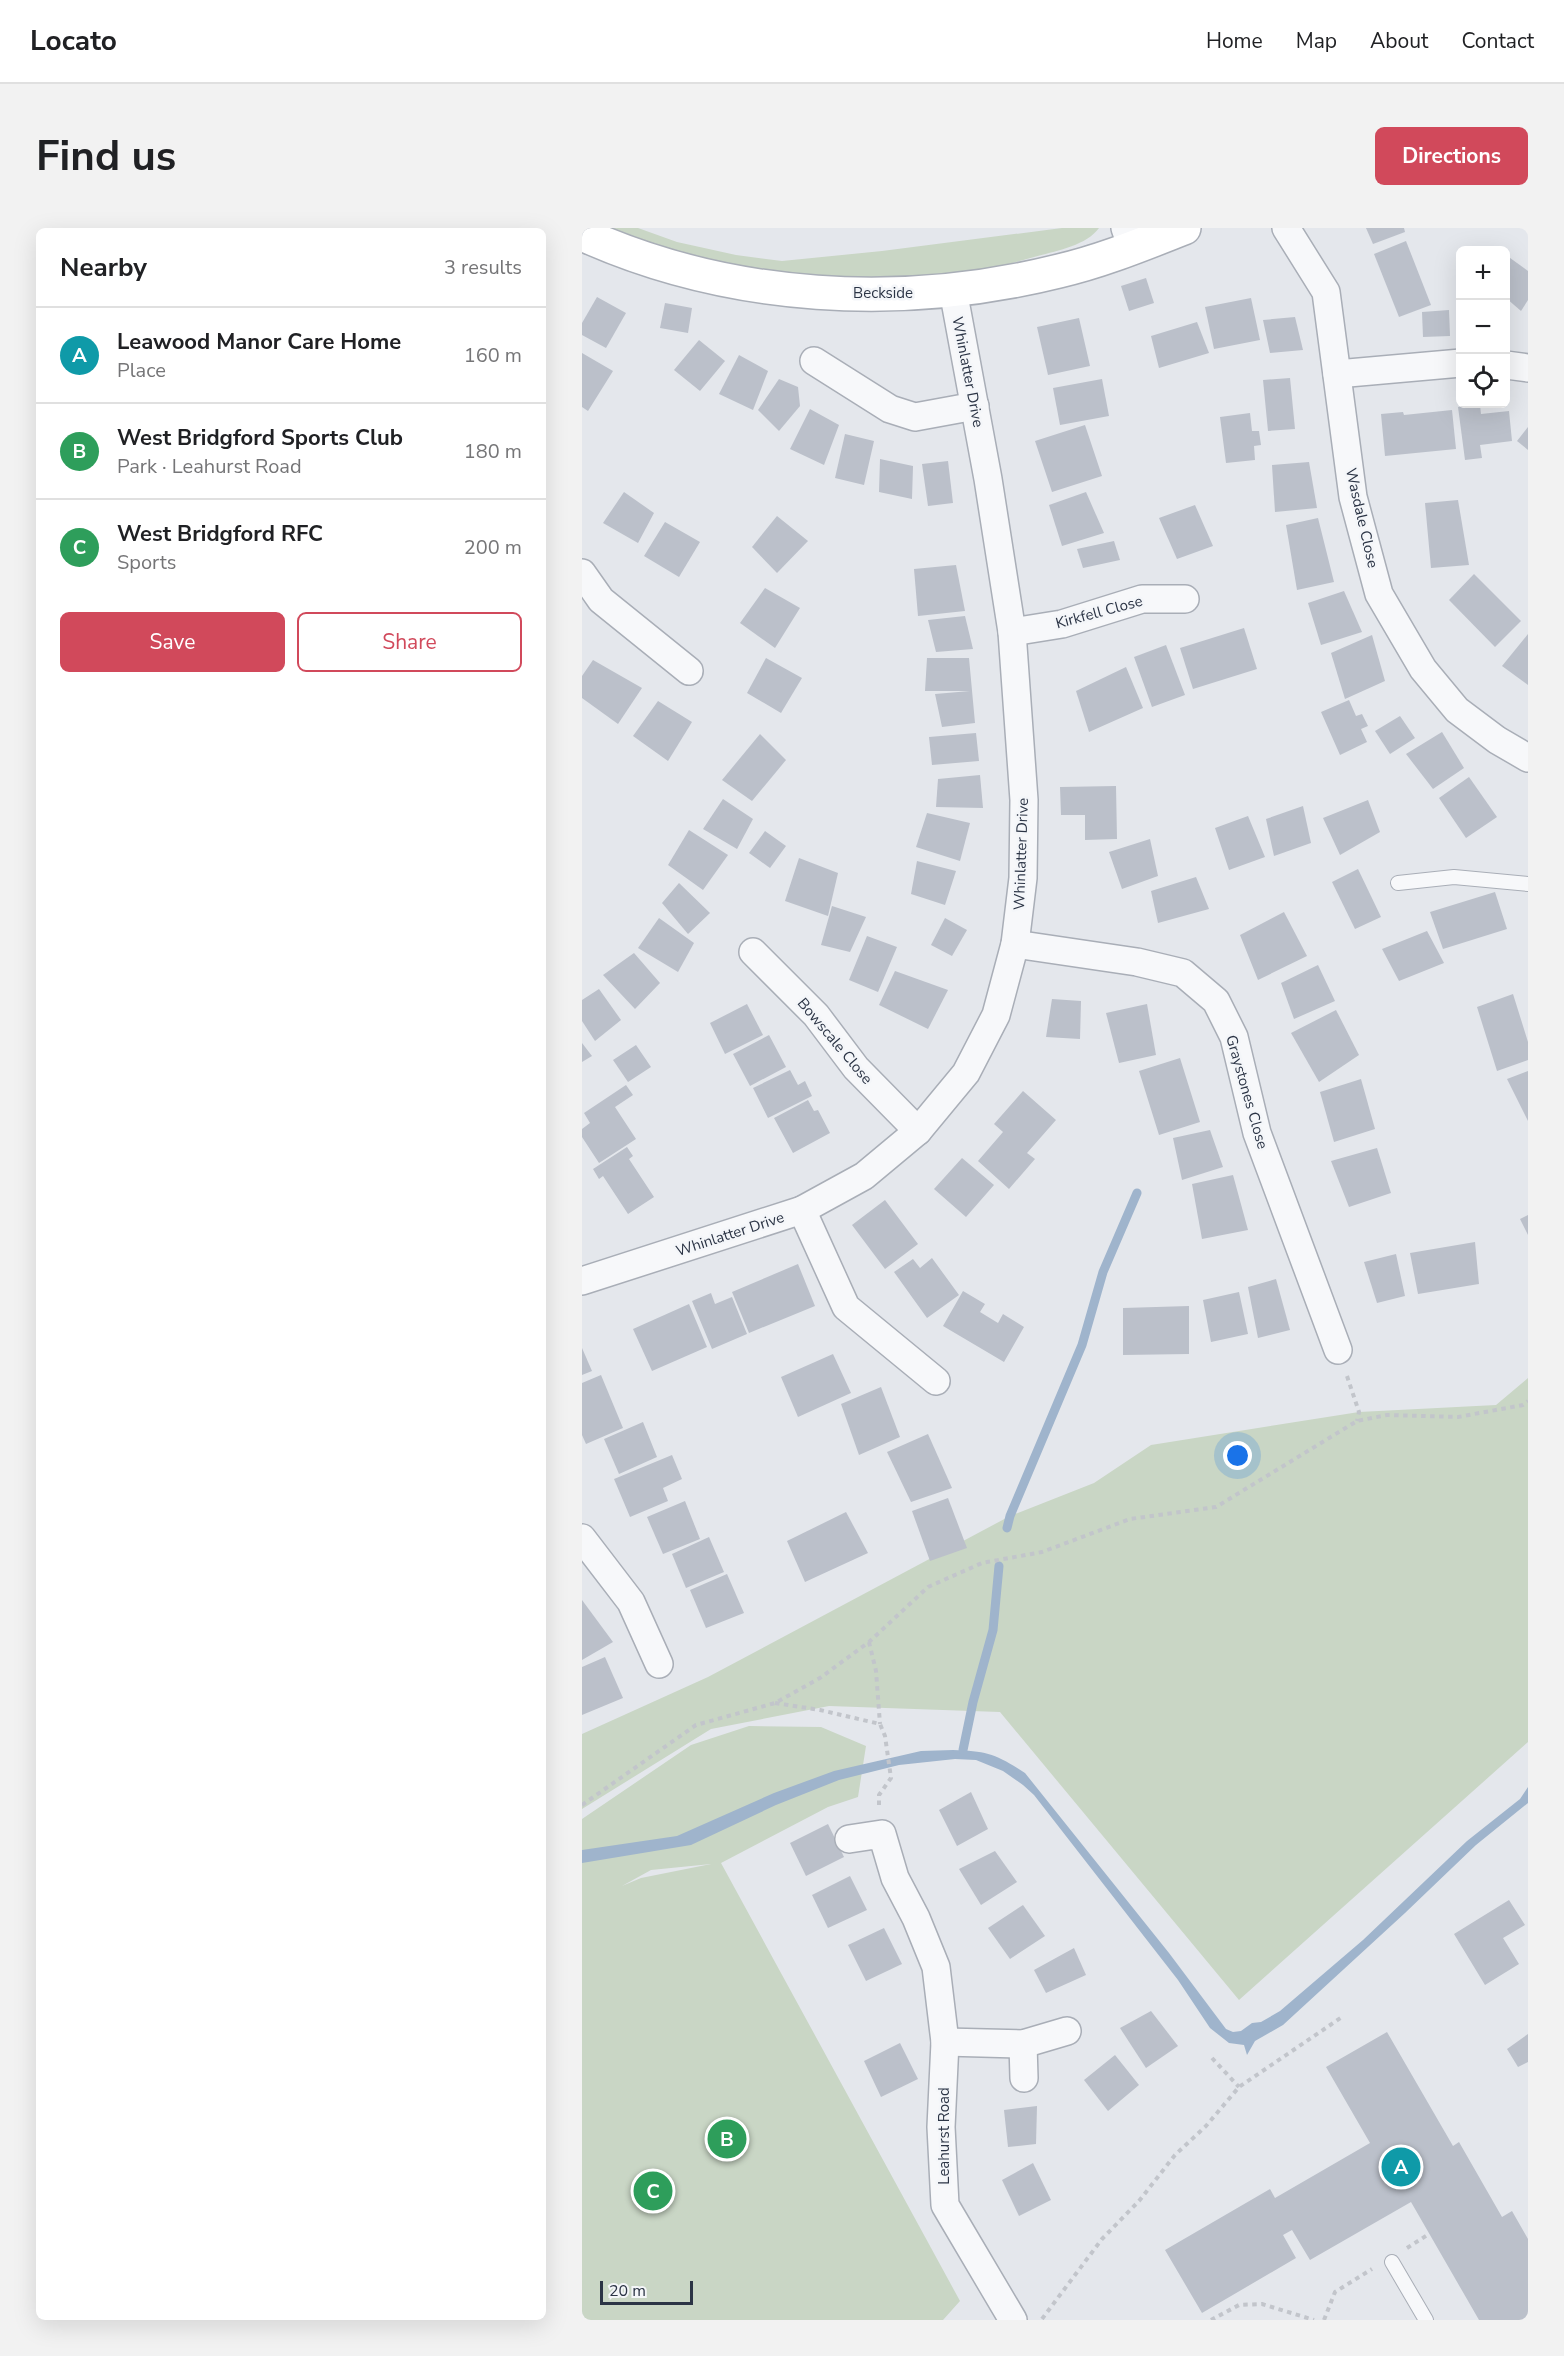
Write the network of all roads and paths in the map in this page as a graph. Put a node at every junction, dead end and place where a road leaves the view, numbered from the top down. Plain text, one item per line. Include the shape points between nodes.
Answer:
1 (1184, 228) edge
2 (1286, 228) edge
3 (582, 234) edge
4 (1128, 238) edge
5 (953, 290) junction
6 (814, 361) dead end
7 (1456, 363) edge
8 (1510, 366) edge
9 (1528, 368) edge
10 (1337, 374) junction
11 (975, 406) junction
12 (582, 573) edge
13 (1185, 599) dead end
14 (1012, 632) junction
15 (689, 671) dead end
16 (1528, 758) edge
17 (1398, 883) dead end
18 (1528, 884) edge
19 (1015, 944) junction
20 (753, 952) dead end
21 (918, 1131) junction
22 (802, 1210) junction
23 (583, 1278) edge
24 (1338, 1350) joint
25 (936, 1381) dead end
26 (1528, 1401) edge
27 (1357, 1421) junction
28 (582, 1538) edge
29 (869, 1642) junction
30 (659, 1664) dead end
31 (775, 1703) junction
32 (880, 1724) junction
33 (891, 1778) dead end
34 (582, 1805) edge
35 (849, 1839) dead end
36 (1342, 2017) dead end
37 (1066, 2031) dead end
38 (945, 2042) junction
39 (1023, 2044) junction
40 (1212, 2058) dead end
41 (1024, 2078) dead end
42 (1239, 2087) junction
43 (1392, 2262) dead end
44 (1013, 2320) edge
45 (1042, 2320) edge
46 (1211, 2320) edge
47 (1314, 2320) edge
48 (1426, 2320) edge

1 - 4 street, Beckside
2 - 10 street, Wasdale Close via 1326,292
3 - 5 street, Beckside via 696,273 795,291 886,295
4 - 5 street, Beckside via 1059,271
5 - 11 street, Whinlatter Drive
6 - 11 street via 890,409 915,417
7 - 10 street
8 - 9 street
10 - 16 street, Wasdale Close via 1353,497 1379,594 1424,669 1457,710
11 - 14 street, Whinlatter Drive
12 - 15 street via 601,600
13 - 14 street, Kirkfell Close via 1142,599 1062,624
14 - 19 street, Whinlatter Drive via 1024,800 1023,878
17 - 18 lane via 1454,877
19 - 21 street, Whinlatter Drive via 996,1015 971,1064
19 - 24 street, Graystones Close via 1137,962 1183,973 1216,1000 1234,1037 1257,1133
20 - 21 street, Bowscale Close via 816,1015 856,1068
21 - 22 street, Whinlatter Drive via 864,1176
22 - 23 street, Whinlatter Drive
22 - 25 street via 846,1308
24 - 27 path via 1359,1412
26 - 27 path via 1458,1418 1387,1415
27 - 29 path via 1216,1507 1130,1519 1042,1552 982,1563 928,1587
28 - 30 street via 631,1602
29 - 31 path via 820,1678
29 - 32 path via 876,1671
31 - 32 path
31 - 34 path via 696,1725
32 - 33 path
35 - 38 street, Leahurst Road via 882,1834 895,1878 936,1967
36 - 42 path
37 - 39 street
38 - 39 street
38 - 44 street, Leahurst Road via 941,2127 945,2205
39 - 41 street
40 - 42 path
42 - 45 path via 1102,2239
43 - 48 lane
46 - 47 path via 1239,2305 1262,2304

